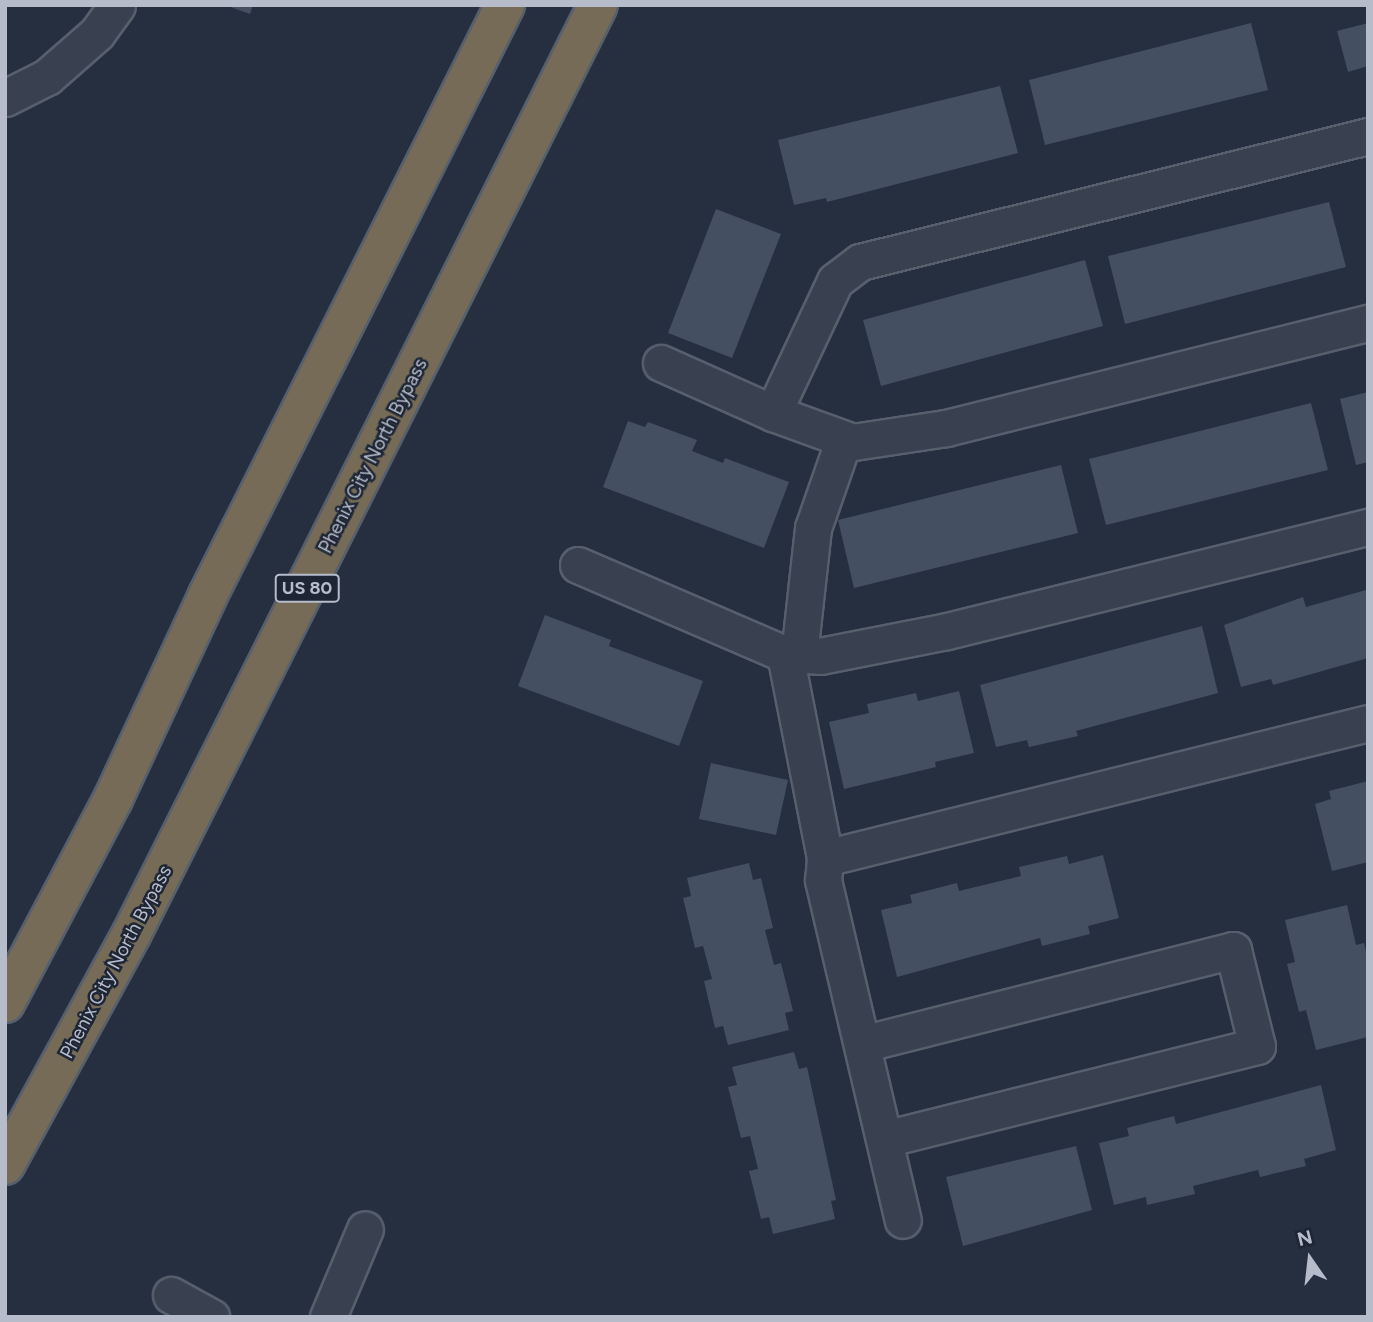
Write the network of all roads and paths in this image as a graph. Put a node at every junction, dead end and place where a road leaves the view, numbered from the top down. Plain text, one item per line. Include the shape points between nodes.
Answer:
1 (117, 5) edge
2 (505, 5) edge
3 (598, 5) edge
4 (5, 98) edge
5 (1368, 136) edge
6 (1368, 323) edge
7 (661, 363) dead end
8 (773, 413) junction
9 (844, 439) junction
10 (1368, 527) edge
11 (578, 565) dead end
12 (792, 654) junction
13 (1368, 723) edge
14 (825, 858) junction
15 (5, 1003) edge
16 (862, 1044) junction
17 (884, 1139) junction
18 (5, 1165) edge
19 (903, 1220) dead end
20 (365, 1229) dead end
21 (171, 1295) dead end
22 (211, 1317) edge
23 (328, 1317) edge

1 - 4 street via 97,33 47,77
2 - 15 highway via 207,597 113,799
3 - 18 highway, Phenix City North Bypass / US 80 via 138,920
5 - 8 street via 859,262 835,281
6 - 9 street via 946,428 853,442
7 - 8 street
8 - 9 street
9 - 12 street via 813,528
10 - 12 street via 947,631 820,656
11 - 12 street
12 - 14 street
13 - 14 street
14 - 16 street via 822,880
16 - 17 street
16 - 17 street via 1233,950 1257,1046
17 - 19 street
20 - 23 street
21 - 22 street

